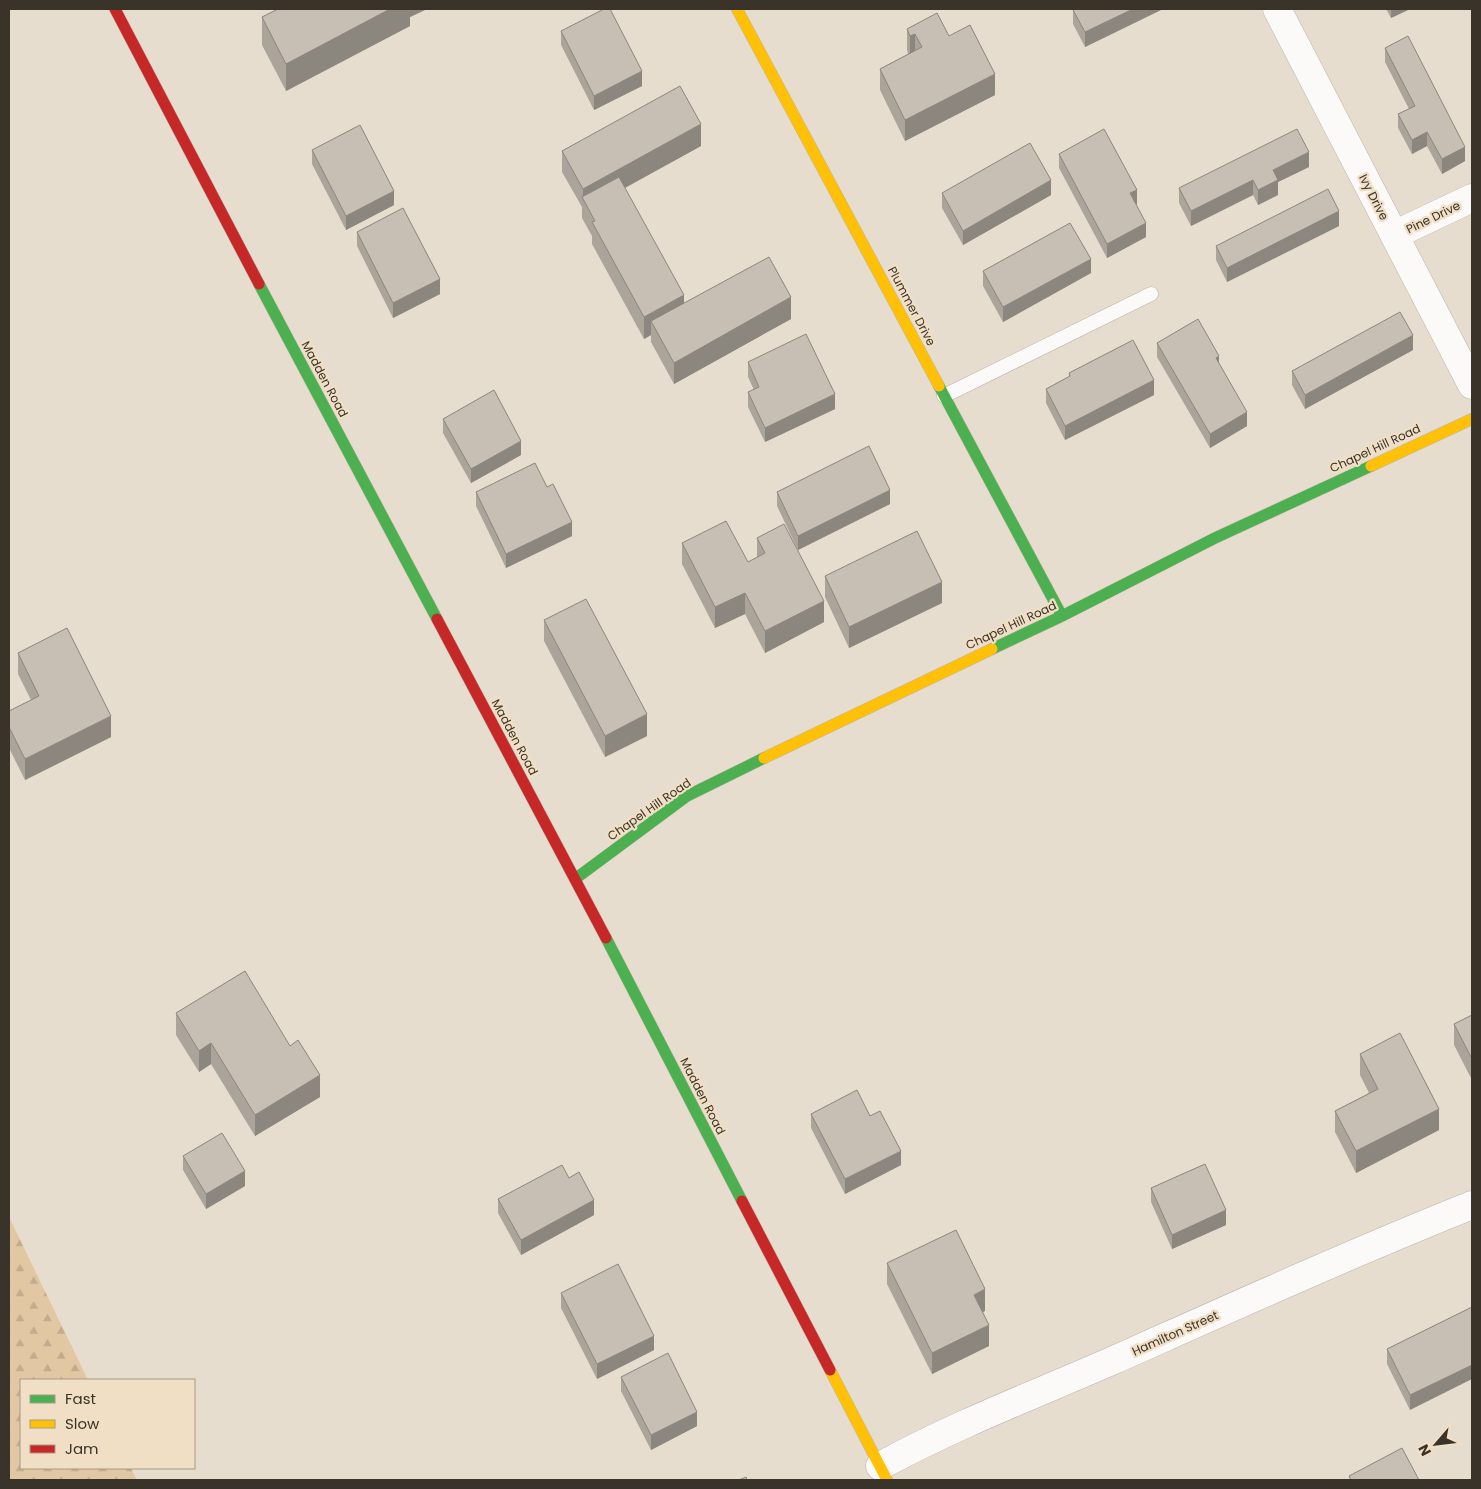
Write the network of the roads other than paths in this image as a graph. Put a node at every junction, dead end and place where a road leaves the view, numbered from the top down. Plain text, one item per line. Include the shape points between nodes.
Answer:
1 (115, 9) edge
2 (737, 9) edge
3 (1277, 9) edge
4 (1472, 198) edge
5 (1394, 235) junction
6 (1151, 294) dead end
7 (1472, 384) edge
8 (944, 396) junction
9 (1472, 418) edge
10 (1062, 616) junction
11 (575, 879) junction
12 (1472, 1204) edge
13 (884, 1473) edge

1 - 11 street, Madden Road
2 - 8 street, Plummer Drive
3 - 5 street, Ivy Drive
4 - 5 street, Pine Drive
5 - 7 street, Ivy Drive
6 - 8 lane
8 - 10 street, Plummer Drive
9 - 10 street, Chapel Hill Road via 1215,538
10 - 11 street, Chapel Hill Road via 687,796
11 - 13 street, Madden Road
12 - 13 street, Hamilton Street via 929,1440

